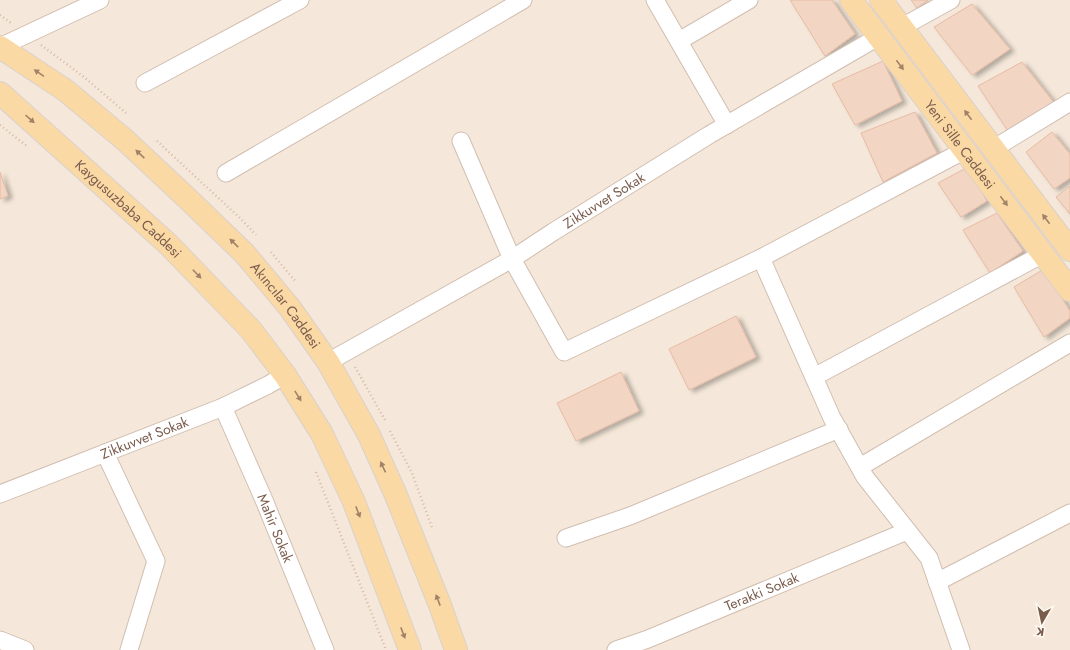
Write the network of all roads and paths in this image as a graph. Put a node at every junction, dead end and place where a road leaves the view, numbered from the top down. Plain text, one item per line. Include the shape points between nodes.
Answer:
1 (100, 0) edge
2 (300, 0) edge
3 (523, 0) edge
4 (655, 0) edge
5 (749, 0) edge
6 (851, 0) edge
7 (881, 0) edge
8 (951, 0) edge
9 (902, 27) junction
10 (878, 37) junction
11 (679, 41) junction
12 (0, 47) edge
13 (145, 83) dead end
14 (0, 93) edge
15 (1070, 102) edge
16 (0, 125) edge
17 (727, 125) junction
18 (461, 141) dead end
19 (29, 148) dead end
20 (965, 150) junction
21 (993, 150) junction
22 (226, 173) dead end
23 (1069, 248) edge
24 (1043, 254) junction
25 (761, 258) junction
26 (512, 260) junction
27 (1070, 290) edge
28 (1070, 343) edge
29 (328, 362) junction
30 (285, 375) junction
31 (814, 377) junction
32 (222, 407) junction
33 (839, 429) junction
34 (105, 453) junction
35 (314, 466) dead end
36 (860, 468) junction
37 (0, 494) edge
38 (1070, 514) edge
39 (907, 531) junction
40 (566, 538) dead end
41 (937, 582) junction
42 (0, 640) edge
43 (25, 650) edge
44 (130, 650) edge
45 (325, 650) edge
46 (386, 650) edge
47 (410, 650) edge
48 (456, 650) edge
49 (616, 650) edge
50 (961, 650) edge

1 - 12 street
2 - 13 street
3 - 22 street
4 - 11 street
5 - 11 street
6 - 10 main road, Yeni Sille Caddesi
7 - 9 main road, Yeni Sille Caddesi
8 - 9 street
21 -> 9 main road, Yeni Sille Caddesi
10 - 17 street, Zikkuvvet Sokak
10 -> 20 main road, Yeni Sille Caddesi
11 - 17 street
29 -> 12 main road, Akıncılar Caddesi via 290,308 245,254 189,200 125,140 65,90
14 -> 30 main road, Kaygusuzbaba Caddesi via 168,244 251,330
15 - 21 street
16 - 19 path
17 - 26 street, Zikkuvvet Sokak
18 - 26 street
20 -> 24 main road, Yeni Sille Caddesi
20 - 25 street
23 -> 21 main road, Yeni Sille Caddesi
24 - 27 main road, Yeni Sille Caddesi
24 - 31 street
25 - 26 street via 564,352
25 - 31 street
26 - 29 street, Zikkuvvet Sokak
28 - 36 street
48 -> 29 main road, Akıncılar Caddesi via 395,493 369,436
30 - 32 street, Zikkuvvet Sokak
30 -> 47 main road via 322,434 354,502
31 - 33 street
32 - 34 street, Zikkuvvet Sokak
32 - 45 street, Mahir Sokak via 264,500
33 - 36 street
33 - 40 street via 630,516
34 - 37 street, Zikkuvvet Sokak
34 - 44 street via 156,561
35 - 46 path
36 - 39 street
38 - 41 street
39 - 41 street via 929,558
39 - 49 street, Terakki Sokak
41 - 50 street
42 - 43 street

